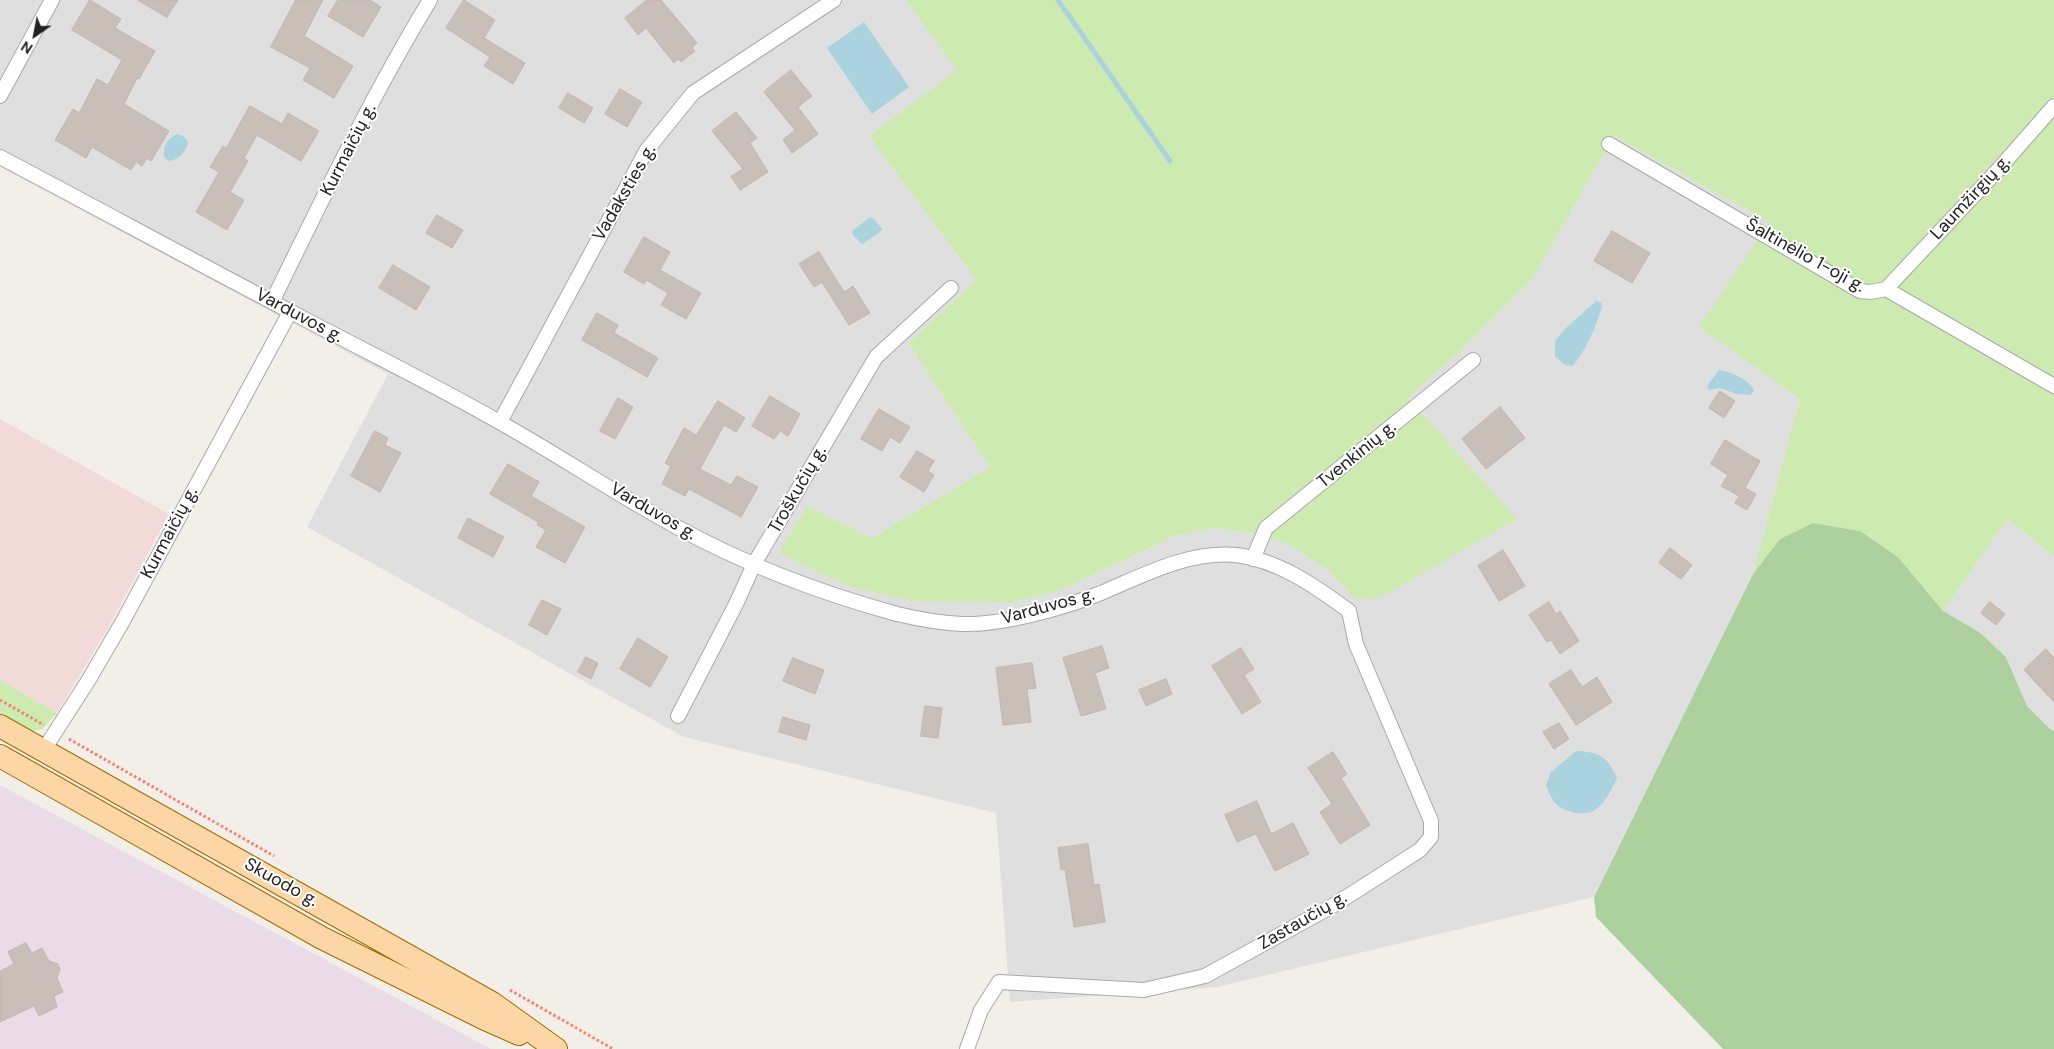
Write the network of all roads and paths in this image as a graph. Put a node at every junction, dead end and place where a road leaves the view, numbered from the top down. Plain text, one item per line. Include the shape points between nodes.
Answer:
1 (52, 0) edge
2 (430, 0) edge
3 (834, 0) edge
4 (0, 96) edge
5 (2054, 106) edge
6 (1609, 144) dead end
7 (0, 157) edge
8 (951, 288) dead end
9 (1886, 289) junction
10 (272, 302) junction
11 (290, 312) junction
12 (1473, 360) dead end
13 (2054, 386) edge
14 (500, 422) junction
15 (1253, 559) junction
16 (754, 564) junction
17 (1348, 611) joint
18 (0, 700) edge
19 (678, 716) dead end
20 (0, 726) edge
21 (56, 732) junction
22 (43, 751) junction
23 (0, 756) edge
24 (555, 1049) edge
25 (967, 1049) edge

1 - 4 street
2 - 10 street, Kurmaičių g. via 341,163
3 - 14 street, Vadaksties g. via 693,93 646,151
5 - 9 street, Laumžirgių g.
6 - 9 street, Šaltinėlio 1-oji g. via 1860,291
7 - 10 street, Varduvos g.
8 - 16 street, Troškučių g. via 876,357
9 - 13 street, Šaltinėlio 1-oji g.
10 - 11 street, Varduvos g.
11 - 14 street, Varduvos g.
11 - 21 street, Kurmaičių g. via 123,621
12 - 15 street, Tvenkinių g. via 1266,528
14 - 16 street, Varduvos g. via 676,527
15 - 16 street, Varduvos g. via 1212,555 1190,559 1069,605 967,624 934,622 848,600
15 - 17 street, Varduvos g. via 1270,563 1296,576
16 - 19 street, Troškučių g.
17 - 25 street, Zastaučių g. via 1356,644 1431,821 1431,837 1420,850 1334,904 1205,976 1144,990 999,982 981,1010
18 - 21 path
20 - 22 main road, Skuodo g.
21 - 22 street, Kurmaičių g.
22 - 24 main road, Skuodo g. via 492,1003
23 - 24 main road, Skuodo g. via 322,938 483,1018

